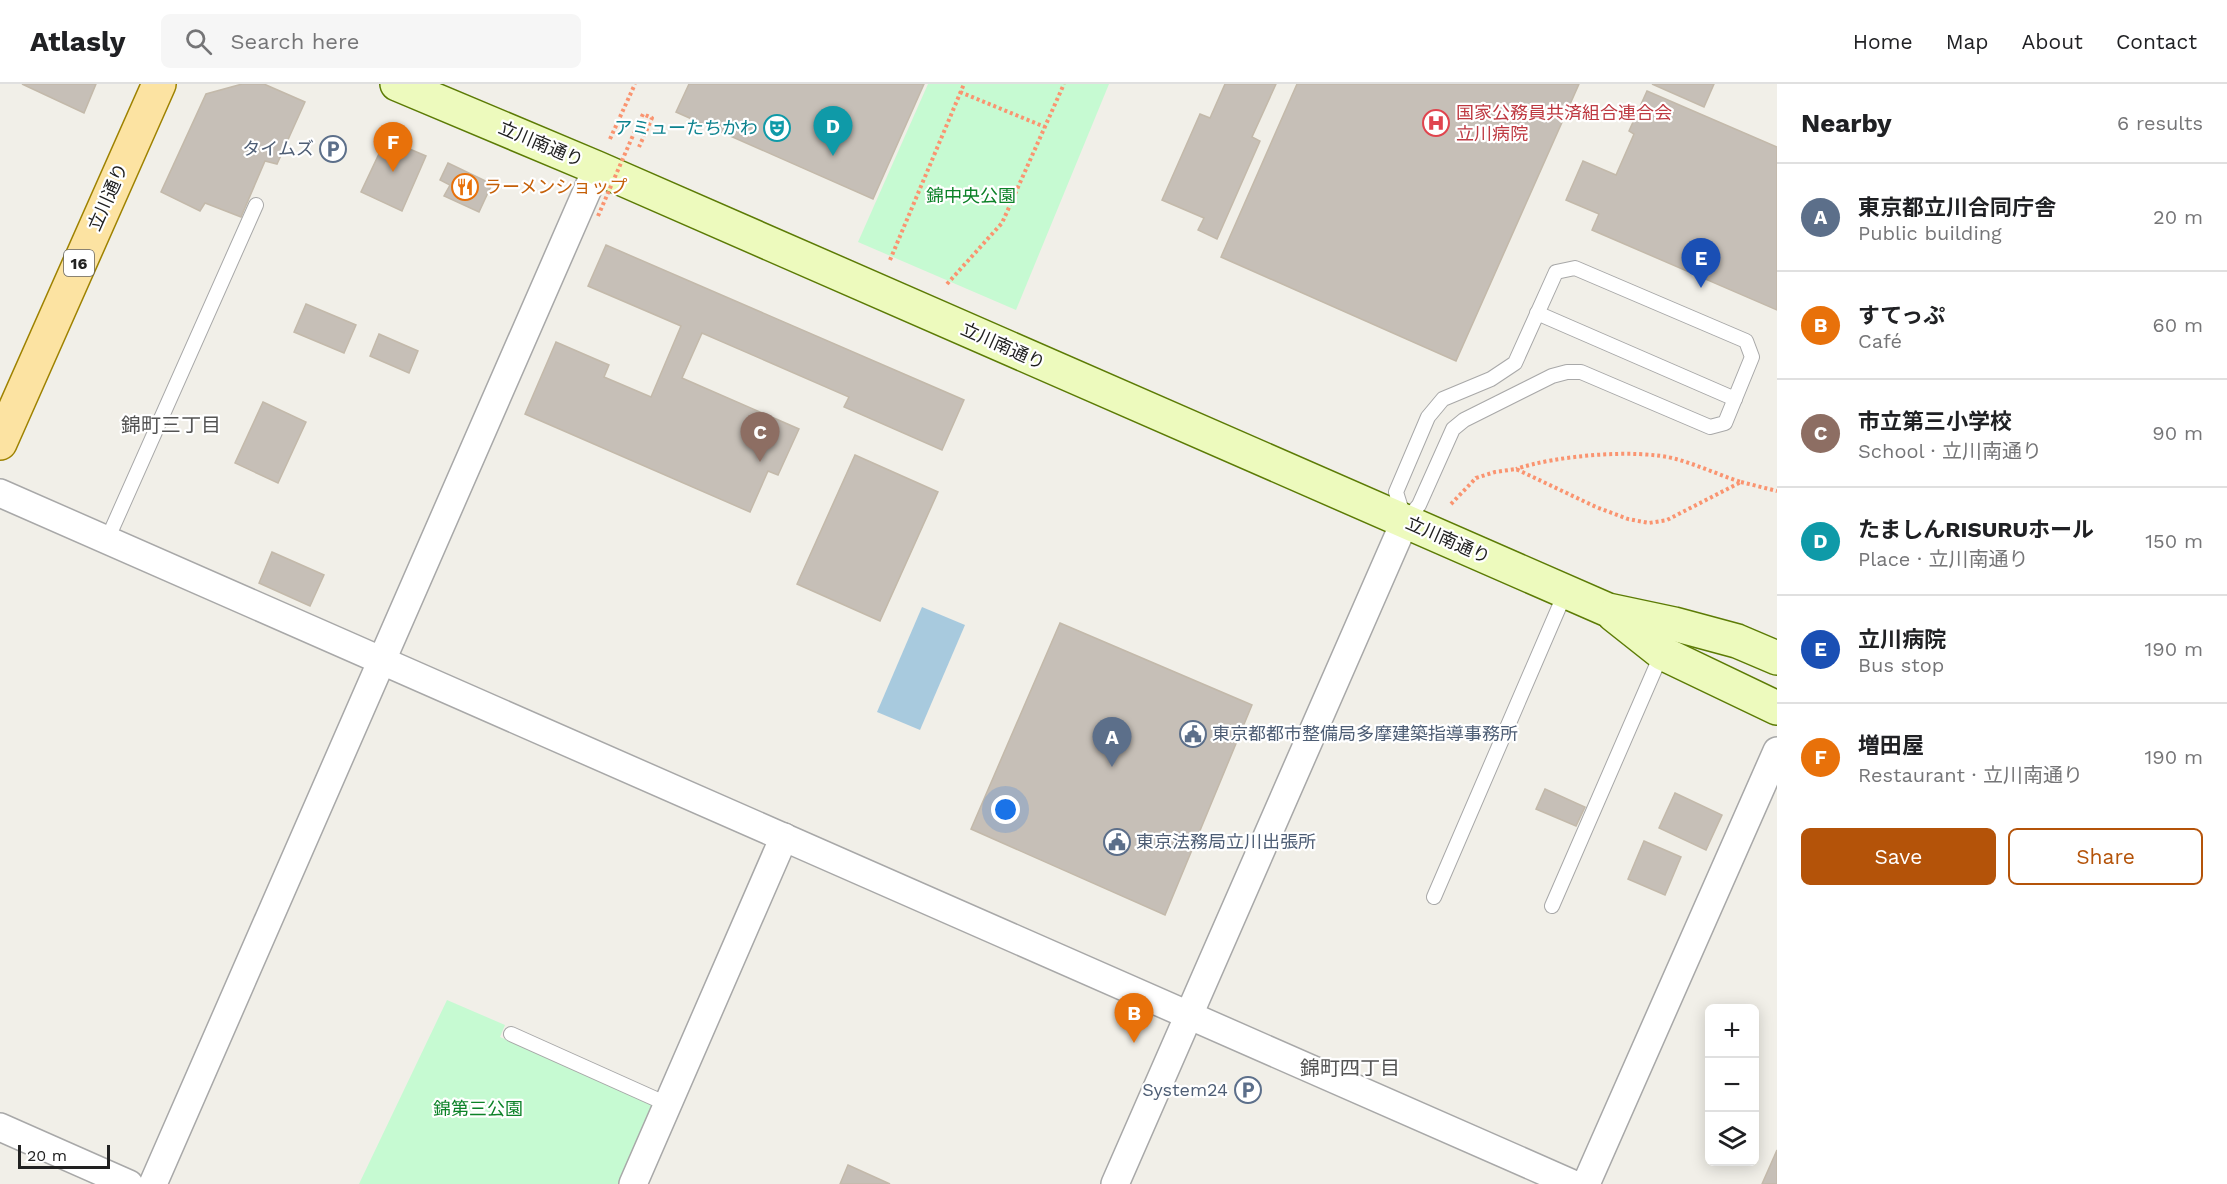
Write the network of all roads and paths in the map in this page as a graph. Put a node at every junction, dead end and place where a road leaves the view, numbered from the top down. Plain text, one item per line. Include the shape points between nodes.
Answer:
1 (159, 84) edge
2 (397, 84) edge
3 (635, 84) edge
4 (964, 84) edge
5 (1064, 84) edge
6 (960, 92) junction
7 (1045, 127) junction
8 (639, 147) dead end
9 (603, 154) junction
10 (256, 205) dead end
11 (598, 216) dead end
12 (890, 260) dead end
13 (947, 284) dead end
14 (1538, 313) junction
15 (1735, 399) junction
16 (0, 442) edge
17 (1516, 469) junction
18 (1741, 482) junction
19 (1777, 491) edge
20 (0, 493) edge
21 (1451, 504) dead end
22 (1405, 521) junction
23 (107, 540) junction
24 (1566, 591) junction
25 (1668, 638) junction
26 (1777, 658) edge
27 (381, 660) junction
28 (1777, 708) edge
29 (1777, 751) edge
30 (784, 837) junction
31 (1434, 897) dead end
32 (1552, 906) dead end
33 (1188, 1015) junction
34 (512, 1035) dead end
35 (667, 1104) junction
36 (0, 1127) edge
37 (129, 1184) edge
38 (153, 1184) edge
39 (633, 1184) edge
40 (1114, 1184) edge
41 (1573, 1184) edge
42 (1586, 1184) edge

1 - 16 main road, 立川通り / 16
2 - 9 street, 立川南通り
3 - 9 path
4 - 6 path
5 - 7 path
6 - 7 path
6 - 12 path
7 - 13 path via 1002,223
8 - 11 path, bridge via 652,118 643,114
9 - 22 street, 立川南通り
9 - 27 street
10 - 23 lane
14 - 15 lane
14 - 15 lane via 1556,272 1575,268 1730,334 1746,341 1752,357
14 - 22 lane via 1515,363 1491,379 1443,399 1428,417 1396,492
15 - 22 lane via 1725,423 1710,427 1581,372 1551,376 1453,429 1419,504
17 - 18 path via 1537,462 1632,453 1674,459
17 - 18 path via 1596,507 1649,523 1667,520
17 - 21 path via 1476,478
18 - 19 path
20 - 23 street
22 - 24 street, 立川南通り
22 - 33 street
23 - 27 street
24 - 25 street, 立川南通り
24 - 31 lane
25 - 26 street, 立川南通り via 1737,640
25 - 28 street, 立川南通り via 1722,684
25 - 32 lane
27 - 30 street
27 - 38 street
29 - 42 street
30 - 33 street
30 - 35 street
33 - 40 street
33 - 41 street
34 - 35 lane
35 - 39 street
36 - 37 street

